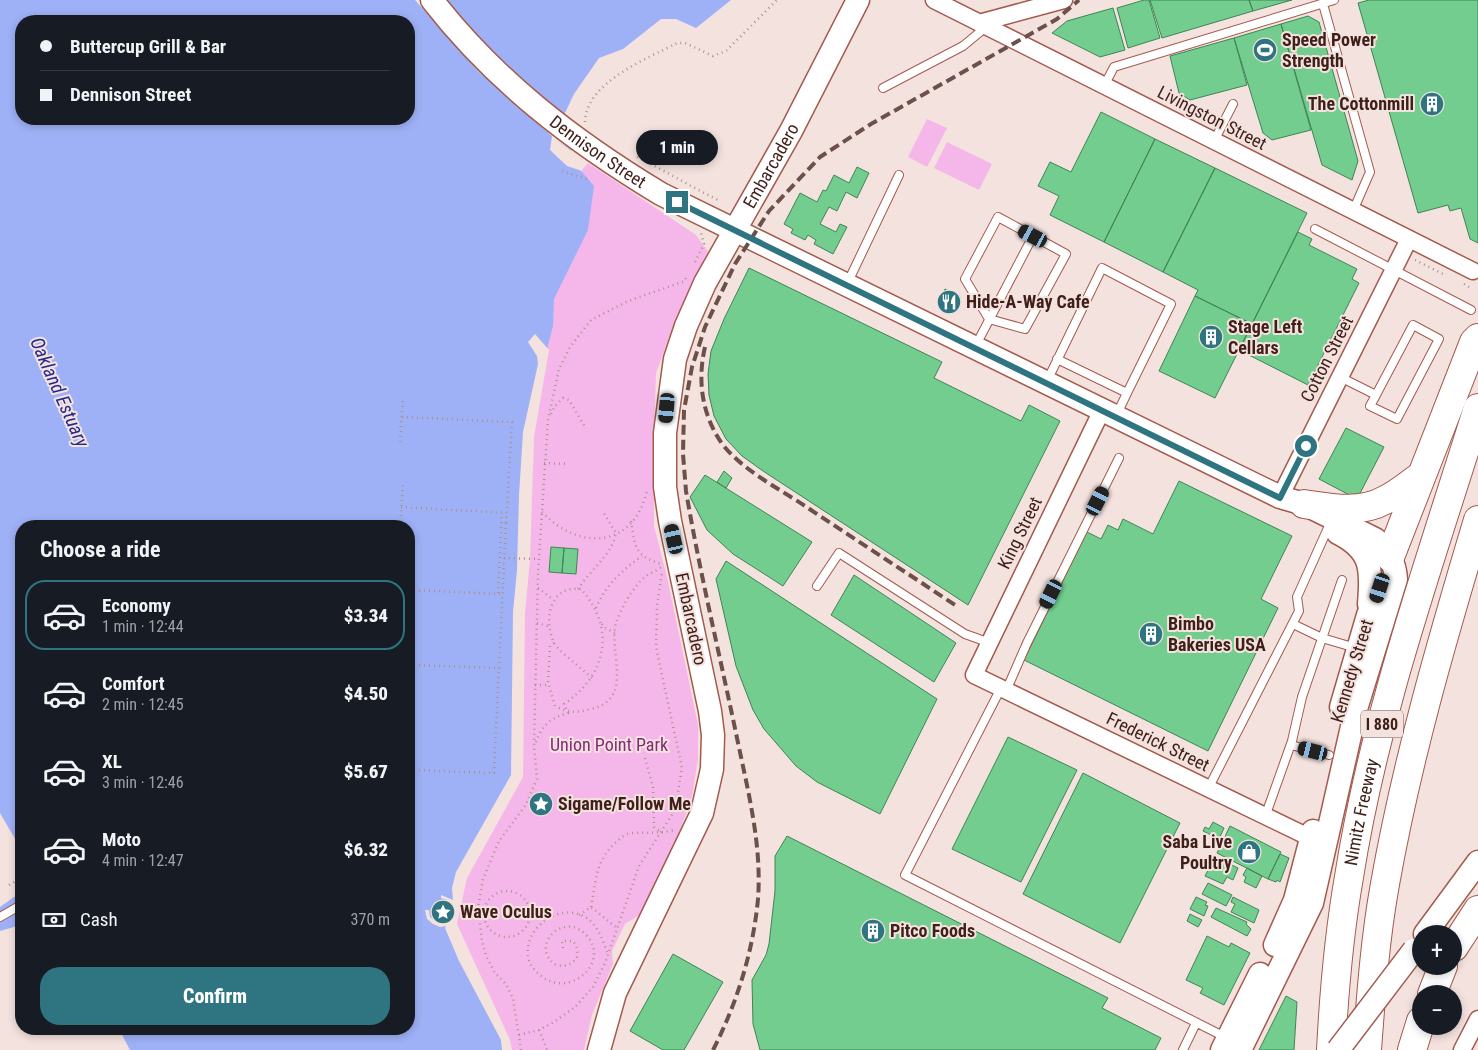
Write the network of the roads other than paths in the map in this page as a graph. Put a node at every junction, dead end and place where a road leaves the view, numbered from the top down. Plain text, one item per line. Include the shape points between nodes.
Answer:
1 (432, 0) edge
2 (858, 0) edge
3 (934, 0) edge
4 (1064, 0) edge
5 (1334, 0) edge
6 (1323, 4) junction
7 (982, 25) junction
8 (1104, 86) junction
9 (883, 88) dead end
10 (1233, 104) dead end
11 (1214, 141) junction
12 (899, 176) dead end
13 (1353, 211) junction
14 (1315, 229) dead end
15 (734, 231) junction
16 (1033, 236) junction
17 (1406, 247) junction
18 (1394, 270) junction
19 (1473, 271) dead end
20 (846, 286) junction
21 (1471, 310) dead end
22 (989, 320) junction
23 (1478, 338) edge
24 (974, 348) junction
25 (1057, 359) junction
26 (1340, 377) junction
27 (1046, 382) junction
28 (1127, 393) junction
29 (1376, 396) junction
30 (1478, 408) edge
31 (1109, 413) junction
32 (1119, 458) dead end
33 (1421, 476) junction
34 (1292, 501) junction
35 (1478, 520) edge
36 (1328, 528) junction
37 (1390, 556) junction
38 (1342, 580) dead end
39 (817, 586) dead end
40 (1368, 615) junction
41 (1293, 624) junction
42 (1322, 638) junction
43 (990, 643) junction
44 (1358, 648) junction
45 (974, 675) joint
46 (1003, 689) junction
47 (1291, 745) junction
48 (1329, 755) junction
49 (1208, 789) junction
50 (1265, 817) junction
51 (1318, 842) junction
52 (1478, 862) edge
53 (15, 908) edge
54 (1478, 910) edge
55 (0, 917) edge
56 (1432, 925) edge
57 (1462, 935) edge
58 (1412, 952) edge
59 (1478, 1019) edge
60 (1196, 1023) junction
61 (1417, 1035) edge
62 (1233, 1046) edge
63 (599, 1050) edge
64 (1183, 1050) edge
65 (1331, 1050) edge
66 (1338, 1050) edge
67 (1367, 1050) edge
68 (1412, 1050) edge
69 (1462, 1050) edge

1 - 15 main road, Dennison Street via 471,46 507,81 576,139 622,159 661,194
2 - 15 main road, Embarcadero via 792,131
3 - 7 street, Livingston Street
4 - 7 street
5 - 6 lane
6 - 8 lane via 1114,67
6 - 13 lane via 1370,172
7 - 8 street, Livingston Street
7 - 9 lane via 962,46
8 - 11 street, Livingston Street
10 - 11 lane
11 - 13 street, Livingston Street
12 - 20 lane
13 - 17 street, Livingston Street
14 - 18 lane
15 - 20 main road, Dennison Street
15 - 63 main road, Embarcadero via 686,326 675,359 665,433 665,487 710,711 712,769 702,813 618,986
16 - 22 lane
16 - 22 lane via 998,217 965,279
16 - 22 lane via 1066,254 1025,329
17 - 18 street, Cotton Street
17 - 19 street, Livingston Street
18 - 21 lane
18 - 26 street, Cotton Street
20 - 24 main road, Dennison Street
22 - 24 lane
23 - 33 highway
24 - 27 main road, Dennison Street
25 - 27 lane
25 - 28 lane
25 - 28 lane via 1102,268 1171,304
26 - 29 lane
26 - 34 street, Cotton Street
27 - 31 main road, Dennison Street
28 - 31 lane
29 - 29 lane via 1413,325 1439,338 1397,419 1370,406
30 - 65 highway, Nimitz Freeway / I 880 via 1404,647 1371,768 1349,877
31 - 34 main road, Dennison Street
31 - 43 street, King Street
32 - 46 lane
33 - 34 highway via 1385,501 1371,506 1333,509
33 - 37 highway
34 - 36 main road, Dennison Street via 1298,513
34 - 37 main road, Dennison Street via 1375,539
35 - 67 highway, Nimitz Freeway / I 880 via 1437,656 1396,829 1377,941
36 - 40 main road, Dennison Street via 1348,538 1362,550 1370,563
36 - 41 lane via 1297,597 1299,611
37 - 40 main road, Kennedy Street
37 - 51 main road, Kennedy Street via 1396,579
38 - 42 lane
39 - 43 lane via 839,552 965,634
40 - 44 main road, Kennedy Street
41 - 42 lane
41 - 49 lane
42 - 44 lane
42 - 47 lane via 1302,697
43 - 45 street, King Street
44 - 48 main road, Kennedy Street
45 - 46 street, Frederick Street
46 - 49 street, Frederick Street
46 - 60 lane via 905,876
47 - 48 lane
47 - 50 lane
48 - 51 main road, Kennedy Street
49 - 50 street, Frederick Street
50 - 51 street, Frederick Street
51 - 62 main road, Kennedy Street via 1312,903
52 - 56 main road
53 - 55 lane
54 - 57 highway
58 - 66 main road, bridge
59 - 69 street
60 - 62 lane
60 - 64 lane
61 - 68 highway

